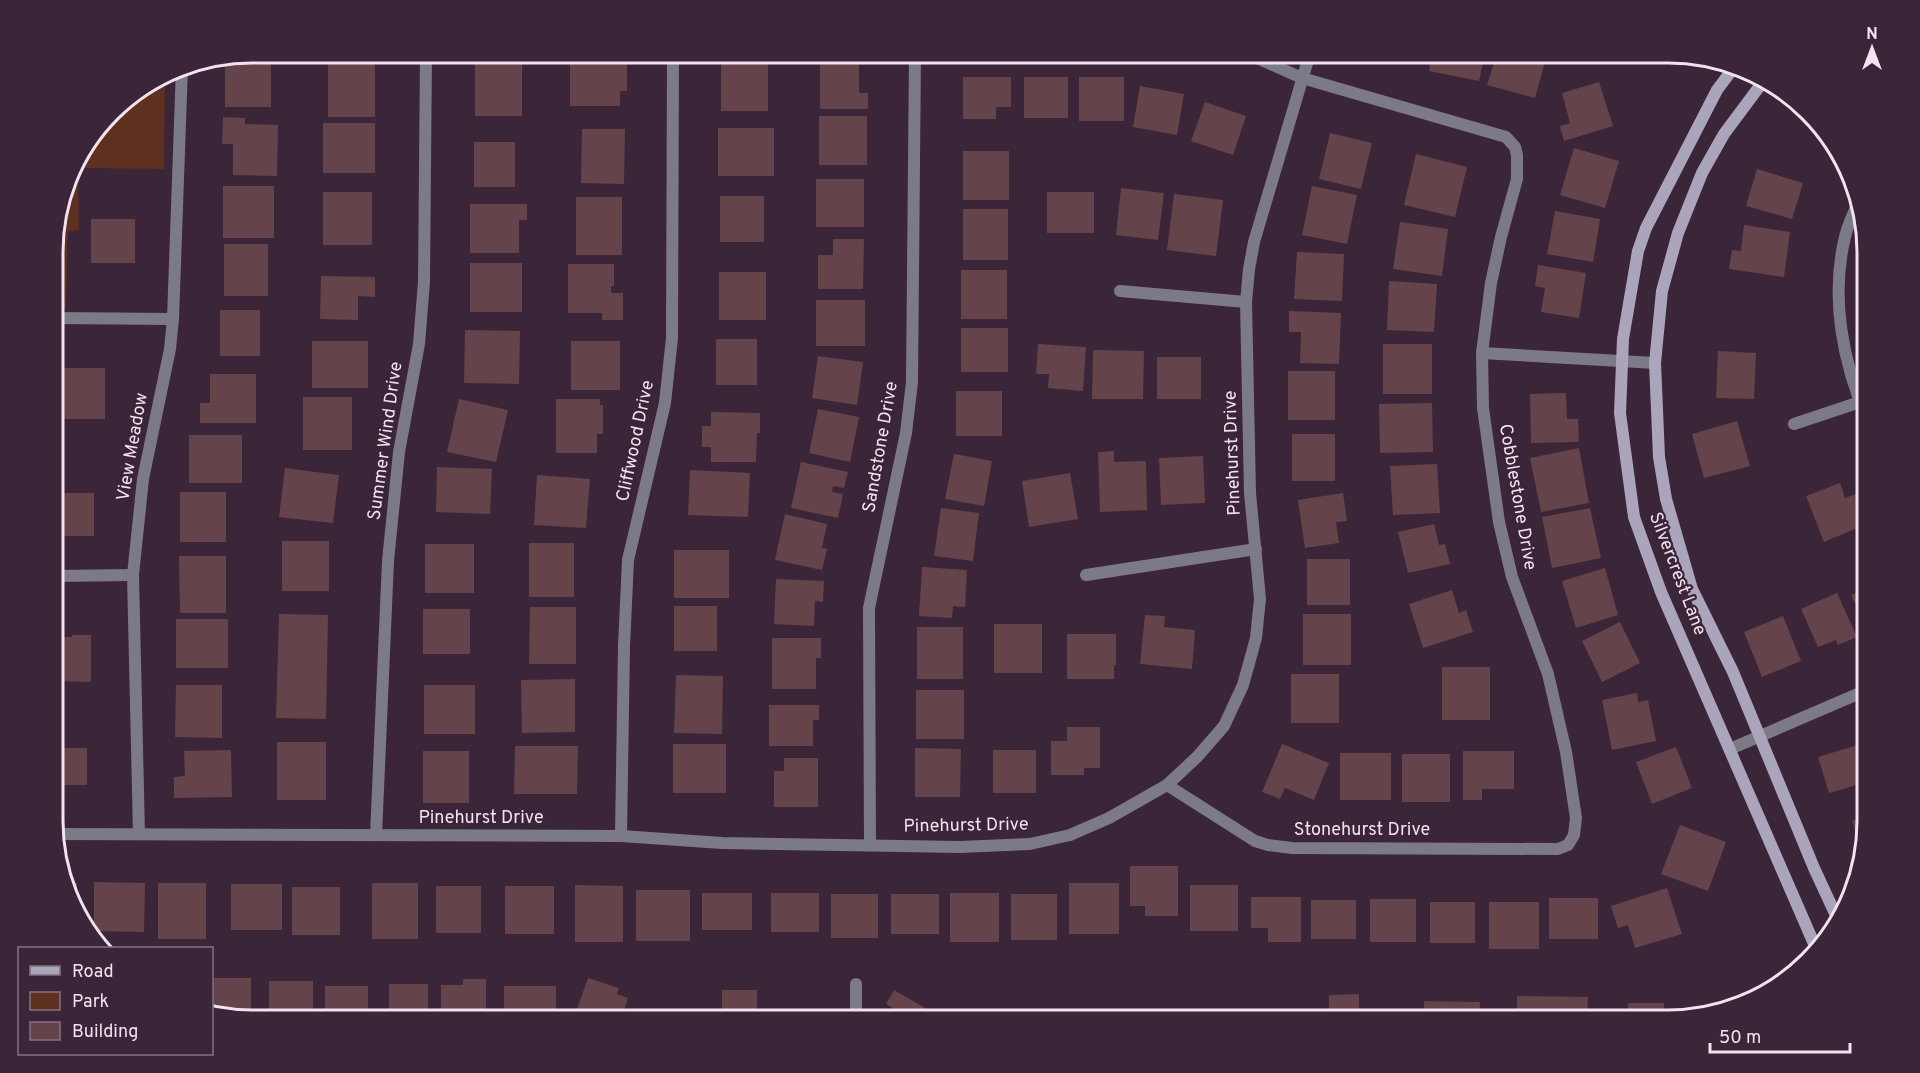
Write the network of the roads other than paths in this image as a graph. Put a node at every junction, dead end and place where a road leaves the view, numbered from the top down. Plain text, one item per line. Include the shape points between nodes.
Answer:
1 (426, 63) edge
2 (673, 63) edge
3 (915, 63) edge
4 (1270, 63) edge
5 (1307, 63) edge
6 (1729, 73) edge
7 (182, 76) edge
8 (1302, 78) junction
9 (1760, 87) edge
10 (1853, 215) edge
11 (1120, 291) dead end
12 (1246, 302) junction
13 (63, 318) edge
14 (173, 319) junction
15 (1482, 353) junction
16 (1622, 361) junction
17 (1655, 363) junction
18 (1857, 392) edge
19 (1857, 403) edge
20 (1794, 424) dead end
21 (1256, 549) junction
22 (133, 575) junction
23 (1086, 575) dead end
24 (63, 576) edge
25 (1857, 694) edge
26 (1759, 736) junction
27 (1730, 749) junction
28 (1167, 785) junction
29 (64, 834) edge
30 (140, 834) junction
31 (376, 835) junction
32 (621, 836) junction
33 (1571, 840) joint
34 (870, 845) junction
35 (1834, 910) edge
36 (1813, 942) edge
37 (856, 984) dead end
38 (856, 1010) edge

1 - 31 street, Summer Wind Drive via 424,282 419,344 399,452 388,561
2 - 32 street, Cliffwood Drive via 672,338 665,403 628,560
3 - 34 street, Sandstone Drive via 911,390 906,433 869,608
4 - 8 street
5 - 8 street, Pinehurst Drive
6 - 16 street, Silvercrest Lane via 1716,90 1646,228 1638,251
7 - 14 street, View Meadow
8 - 12 street, Pinehurst Drive via 1254,242
8 - 15 street, Cobblestone Drive via 1506,138 1515,147 1517,179 1500,237
9 - 17 street, Silvercrest Lane via 1718,144 1682,223 1662,291
10 - 18 street via 1840,264 1839,312 1843,344
11 - 12 street
12 - 21 street, Pinehurst Drive via 1250,493
13 - 14 street
14 - 22 street, View Meadow via 143,479
15 - 16 street
15 - 33 street, Cobblestone Drive via 1483,408 1499,522 1512,577 1548,674 1566,752 1576,818
16 - 17 street
16 - 27 street, Silvercrest Lane via 1620,413 1634,518 1661,592
17 - 26 street, Silvercrest Lane via 1659,457 1666,499 1692,589
19 - 20 street
21 - 23 street
21 - 28 street, Pinehurst Drive via 1260,599 1256,638 1243,685 1224,726
22 - 24 street
22 - 30 street, View Meadow
25 - 26 street
26 - 27 street
26 - 35 street, Silvercrest Lane
27 - 36 street, Silvercrest Lane
28 - 33 street, Stonehurst Drive via 1255,841 1268,845 1558,849
28 - 34 street, Pinehurst Drive via 1109,819 1070,835 1030,844
29 - 30 street, Pinehurst Drive
30 - 31 street, Pinehurst Drive
31 - 32 street, Pinehurst Drive
32 - 34 street, Pinehurst Drive via 722,843
37 - 38 street

